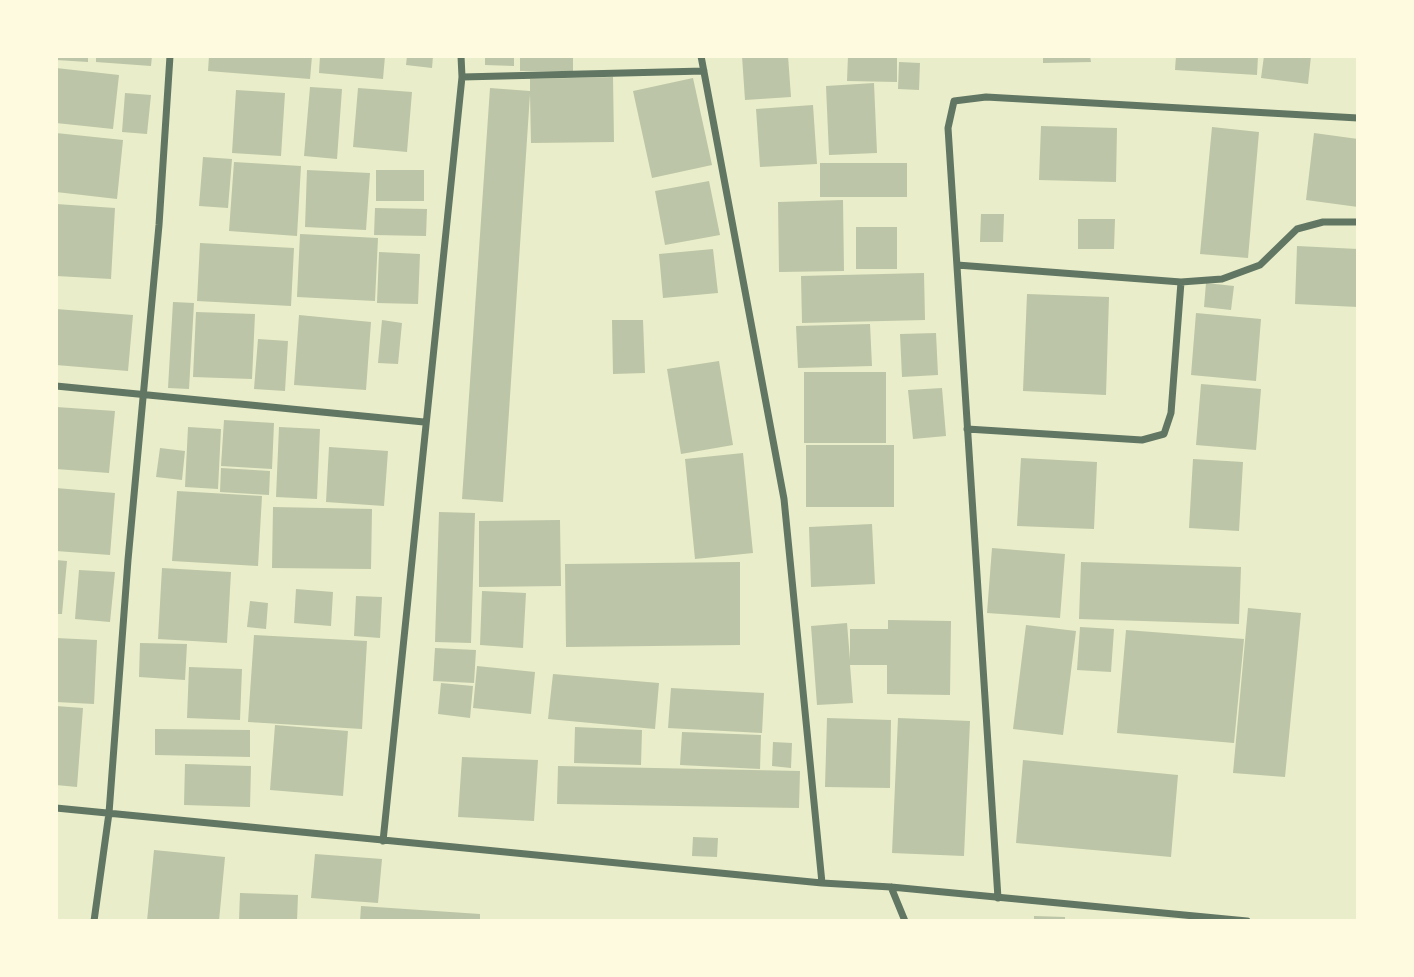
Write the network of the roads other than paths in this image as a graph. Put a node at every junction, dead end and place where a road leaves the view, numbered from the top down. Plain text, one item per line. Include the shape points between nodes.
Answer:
1 (170, 56) edge
2 (461, 56) edge
3 (701, 56) edge
4 (704, 71) junction
5 (462, 77) junction
6 (1358, 118) edge
7 (1358, 222) edge
8 (957, 265) junction
9 (1181, 282) junction
10 (56, 386) edge
11 (143, 394) junction
12 (424, 422) junction
13 (967, 429) junction
14 (56, 808) edge
15 (109, 813) junction
16 (383, 841) junction
17 (822, 883) junction
18 (891, 887) junction
19 (998, 898) junction
20 (94, 921) edge
21 (905, 921) edge
22 (1247, 921) edge

1 - 11 street
2 - 5 street
3 - 4 street
4 - 5 street
4 - 17 street via 784,499
5 - 12 street
6 - 8 street via 986,97 954,102 948,128
7 - 9 street via 1323,222 1297,229 1260,265 1222,279
8 - 9 street
8 - 13 street
9 - 13 street via 1171,413 1164,434 1142,440
10 - 11 street
11 - 12 street
11 - 15 street
12 - 16 street
13 - 19 street
14 - 15 street
15 - 16 street
15 - 20 street
16 - 17 street
17 - 18 street
18 - 19 street
18 - 21 street
19 - 22 street

